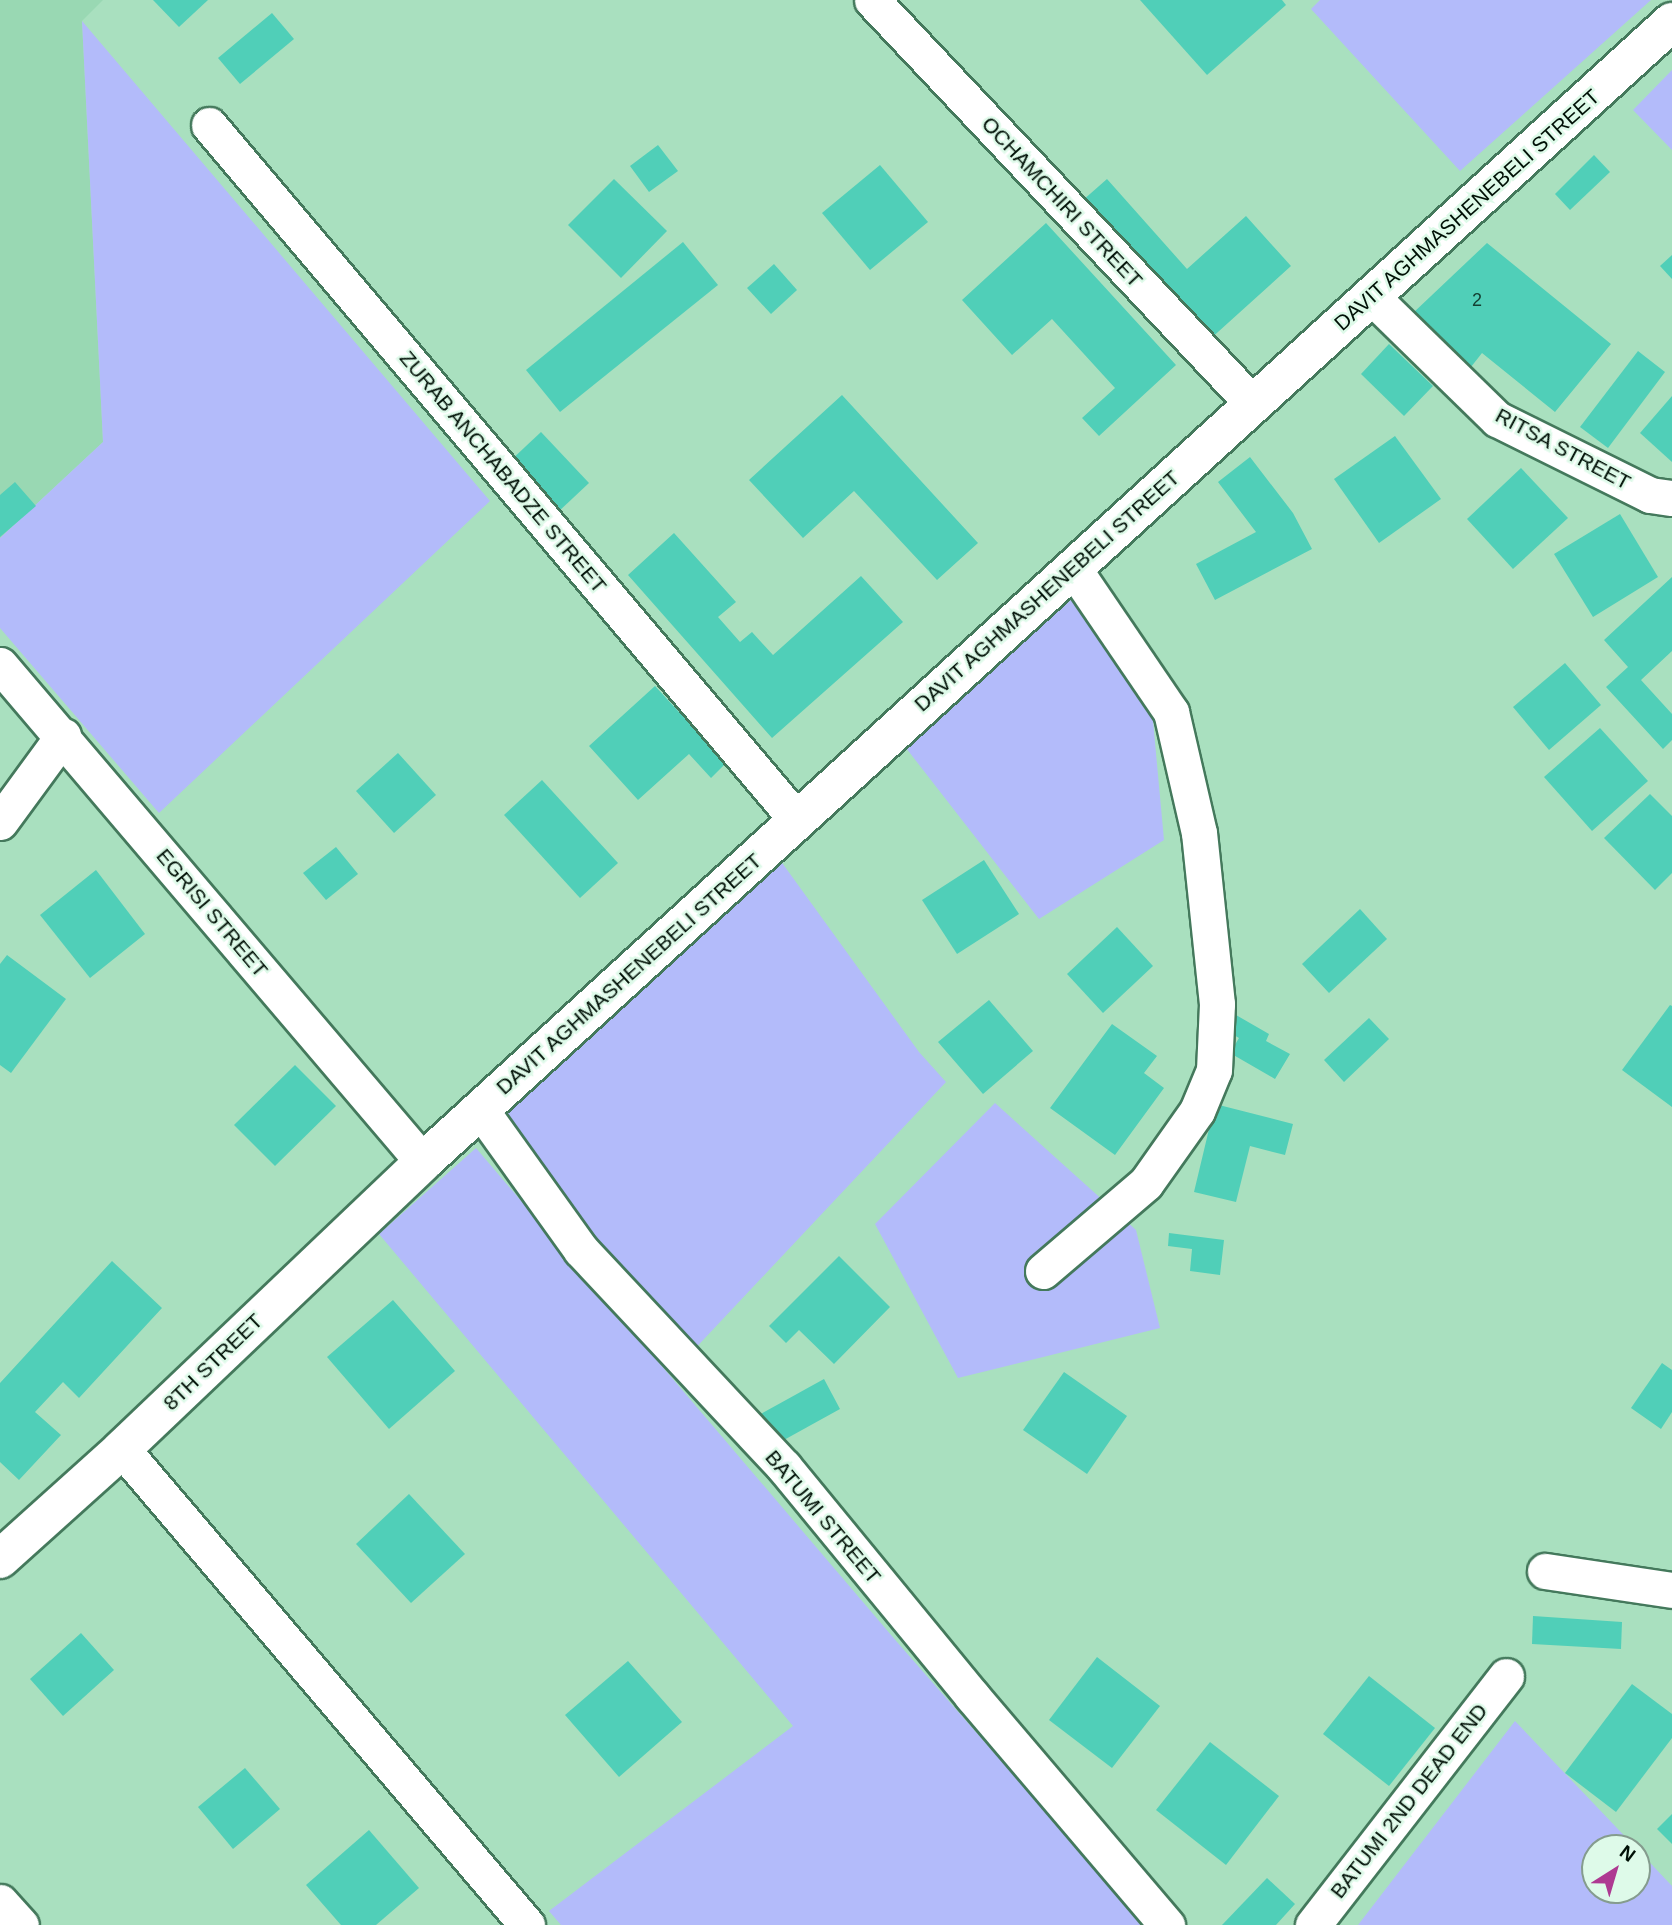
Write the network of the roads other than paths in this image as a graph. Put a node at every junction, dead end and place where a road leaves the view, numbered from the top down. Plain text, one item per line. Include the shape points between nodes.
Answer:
1 (872, 0) edge
2 (1672, 22) edge
3 (209, 125) dead end
4 (1372, 297) junction
5 (1253, 404) junction
6 (1672, 498) edge
7 (1073, 568) junction
8 (0, 665) edge
9 (63, 736) junction
10 (797, 820) junction
11 (0, 822) edge
12 (480, 1110) junction
13 (423, 1161) junction
14 (1043, 1271) dead end
15 (122, 1449) junction
16 (0, 1559) edge
17 (1545, 1571) dead end
18 (1672, 1590) edge
19 (1506, 1676) dead end
20 (0, 1902) edge
21 (20, 1925) edge
22 (527, 1925) edge
23 (1167, 1925) edge
24 (1313, 1925) edge

1 - 5 street, OCHAMCHIRI STREET
2 - 4 street, DAVIT AGHMASHENEBELI STREET
3 - 10 street, ZURAB ANCHABADZE STREET
4 - 5 street, DAVIT AGHMASHENEBELI STREET
4 - 6 street, RITSA STREET via 1497,419 1650,495
5 - 7 street, DAVIT AGHMASHENEBELI STREET
7 - 10 street, DAVIT AGHMASHENEBELI STREET
7 - 14 street via 1171,712 1199,833 1217,1004 1214,1070 1197,1111 1146,1182
8 - 9 street, EGRISI STREET
9 - 11 street
9 - 13 street, EGRISI STREET
10 - 12 street, DAVIT AGHMASHENEBELI STREET
12 - 13 street, DAVIT AGHMASHENEBELI STREET
12 - 23 street, BATUMI STREET via 581,1250 784,1467
13 - 15 street, 8TH STREET
15 - 16 street, 8TH STREET
15 - 22 street
17 - 18 street
19 - 24 street, BATUMI 2ND DEAD END
20 - 21 street

